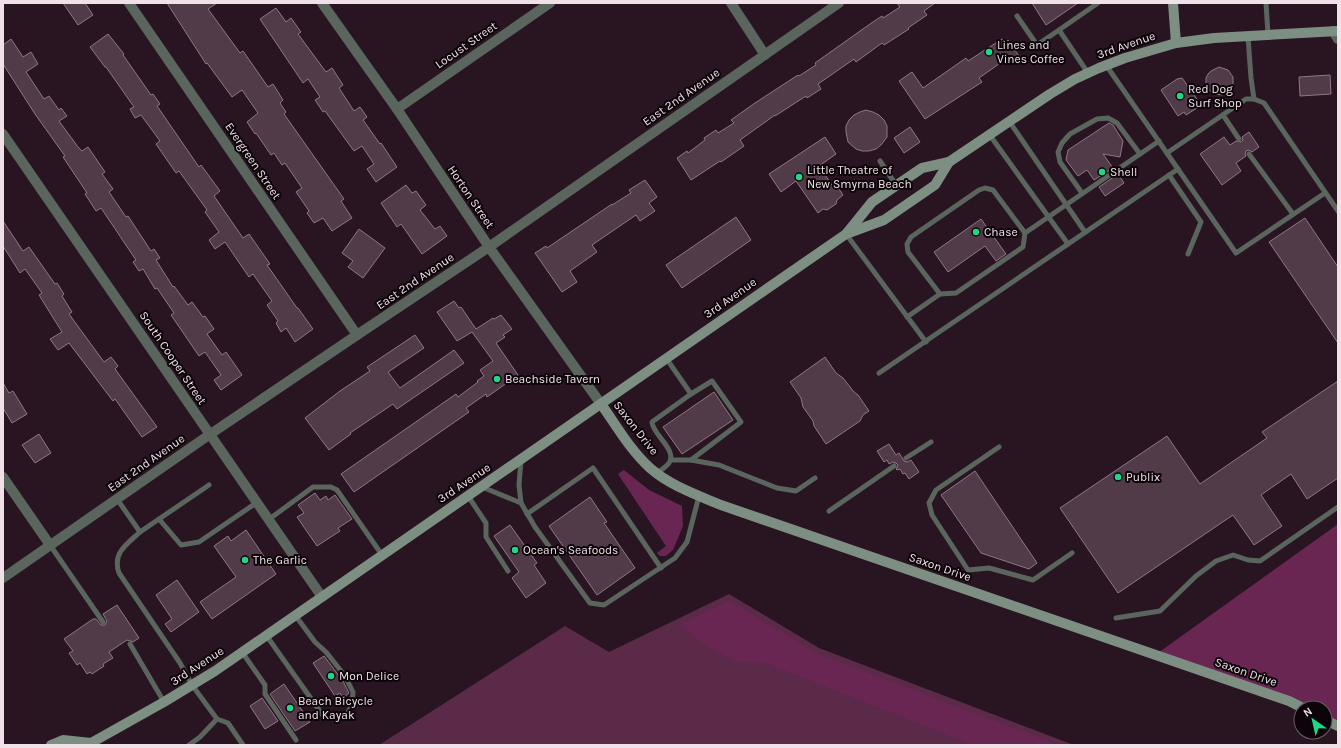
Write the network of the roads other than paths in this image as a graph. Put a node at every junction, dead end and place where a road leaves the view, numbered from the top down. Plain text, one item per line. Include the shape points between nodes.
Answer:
1 (129, 3) edge
2 (322, 3) edge
3 (550, 3) edge
4 (731, 3) edge
5 (839, 3) edge
6 (1098, 3) edge
7 (1173, 3) edge
8 (1266, 3) edge
9 (1017, 16) dead end
10 (1059, 30) junction
11 (1268, 34) junction
12 (1336, 34) edge
13 (1248, 37) junction
14 (1176, 43) junction
15 (765, 55) junction
16 (1106, 65) junction
17 (1088, 73) junction
18 (1254, 99) junction
19 (397, 109) junction
20 (1223, 115) junction
21 (1008, 121) junction
22 (3, 134) edge
23 (989, 134) junction
24 (1239, 139) dead end
25 (1159, 141) junction
26 (1167, 153) junction
27 (1140, 154) junction
28 (1249, 154) dead end
29 (880, 161) dead end
30 (949, 162) junction
31 (1178, 168) junction
32 (1169, 175) junction
33 (896, 186) junction
34 (1082, 193) junction
35 (1325, 193) junction
36 (1066, 204) junction
37 (1338, 211) edge
38 (1293, 214) junction
39 (1048, 216) junction
40 (1085, 232) junction
41 (1025, 233) junction
42 (846, 234) junction
43 (1068, 244) junction
44 (489, 247) junction
45 (1188, 254) dead end
46 (940, 294) junction
47 (907, 317) junction
48 (357, 335) junction
49 (926, 342) junction
50 (666, 358) junction
51 (879, 373) dead end
52 (691, 394) junction
53 (601, 404) junction
54 (209, 435) junction
55 (931, 442) dead end
56 (999, 447) dead end
57 (906, 458) dead end
58 (522, 459) junction
59 (671, 460) junction
60 (691, 460) junction
61 (894, 466) dead end
62 (657, 473) junction
63 (3, 477) edge
64 (815, 478) dead end
65 (209, 485) dead end
66 (482, 487) junction
67 (468, 496) junction
68 (698, 496) junction
69 (117, 499) junction
70 (256, 503) junction
71 (521, 503) junction
72 (1338, 507) edge
73 (829, 511) dead end
74 (527, 514) junction
75 (159, 519) junction
76 (268, 520) junction
77 (140, 532) junction
78 (50, 546) junction
79 (1072, 553) dead end
80 (382, 555) junction
81 (661, 568) junction
82 (508, 571) dead end
83 (3, 578) edge
84 (322, 597) junction
85 (295, 615) junction
86 (1116, 618) dead end
87 (103, 622) dead end
88 (266, 635) junction
89 (130, 644) dead end
90 (242, 652) junction
91 (192, 685) junction
92 (164, 702) junction
93 (1293, 703) edge
94 (217, 719) junction
95 (296, 740) dead end
96 (91, 744) edge
97 (51, 745) edge
98 (189, 745) edge
99 (243, 745) edge

1 - 48 street, Evergreen Street
2 - 19 street, Horton Street
3 - 19 street, Locust Street
4 - 15 street
5 - 15 street, East 2nd Avenue
6 - 10 lane
7 - 14 main road
8 - 11 lane
9 - 10 lane via 1036,45
10 - 17 lane
11 - 12 main road, 3rd Avenue
11 - 13 main road, 3rd Avenue
13 - 14 main road, 3rd Avenue
13 - 18 lane
14 - 16 main road, 3rd Avenue
15 - 44 street, East 2nd Avenue
16 - 17 main road, 3rd Avenue
16 - 25 lane
17 - 21 main road, 3rd Avenue
18 - 20 lane via 1246,99
18 - 35 lane via 1264,104
19 - 44 street, Horton Street
20 - 24 lane
20 - 26 lane
21 - 23 main road, 3rd Avenue
21 - 36 lane
22 - 54 street, South Cooper Street
23 - 30 main road, 3rd Avenue
23 - 39 lane
25 - 26 lane
25 - 27 lane
26 - 31 lane
27 - 34 lane
27 - 34 lane via 1117,123 1108,118 1097,119 1070,134 1058,152 1060,162
28 - 38 lane
29 - 33 lane
30 - 33 main road, 3rd Avenue via 922,168
30 - 42 main road, 3rd Avenue via 935,184 916,198 884,220
31 - 32 lane
31 - 38 lane via 1236,253
32 - 40 lane
32 - 45 lane via 1201,222
33 - 42 main road, 3rd Avenue via 872,202
34 - 36 lane
35 - 37 lane
35 - 38 lane
36 - 39 lane
36 - 40 lane
39 - 41 lane
39 - 43 lane
40 - 43 lane
41 - 46 lane via 1023,247 956,293
41 - 46 lane via 993,190 985,188 911,237 907,244 908,252
42 - 47 lane
42 - 50 main road, 3rd Avenue
43 - 49 lane
44 - 48 street, East 2nd Avenue
44 - 53 street, Horton Street
46 - 47 lane
47 - 49 lane
48 - 54 street, East 2nd Avenue
49 - 51 lane
50 - 52 lane
50 - 53 main road, 3rd Avenue
52 - 59 lane via 652,422 669,450
52 - 60 lane via 712,381 741,422
53 - 58 main road, 3rd Avenue
53 - 62 main road, Saxon Drive via 630,446
54 - 69 street, East 2nd Avenue
54 - 70 street, South Cooper Street
55 - 57 lane
56 - 79 lane via 936,490 929,503 932,515 968,570 989,568 1033,580
58 - 66 main road, 3rd Avenue
58 - 71 lane via 519,485
59 - 60 lane
59 - 62 lane
60 - 64 lane via 719,465 777,488 796,491
61 - 73 lane
62 - 68 main road, Saxon Drive
63 - 78 street
65 - 75 lane
66 - 67 main road, 3rd Avenue
66 - 71 lane
67 - 80 main road, 3rd Avenue
67 - 82 lane via 486,523 486,537
68 - 81 lane via 687,542 675,558
68 - 93 main road, Saxon Drive
69 - 77 lane
69 - 78 street, East 2nd Avenue
70 - 75 lane via 199,542 181,545
70 - 76 street, South Cooper Street
71 - 74 lane
72 - 86 lane via 1260,561 1232,555 1216,561 1196,576 1160,611
74 - 81 lane via 590,603 604,605
74 - 81 lane via 593,468
75 - 77 lane
76 - 80 lane via 313,487 331,487 337,490
76 - 84 street, South Cooper Street
77 - 91 lane via 118,556 116,566
78 - 83 street, East 2nd Avenue
78 - 87 lane
80 - 84 main road, 3rd Avenue
84 - 85 main road, 3rd Avenue
85 - 88 main road, 3rd Avenue
85 - 88 lane via 345,676 353,692 352,705 347,714 335,719 324,717
88 - 90 main road, 3rd Avenue
89 - 92 lane
90 - 91 main road, 3rd Avenue
90 - 95 lane via 265,685 265,694
91 - 92 main road, 3rd Avenue
91 - 94 lane
92 - 96 main road, 3rd Avenue
94 - 98 lane
94 - 99 lane via 228,723
96 - 97 main road, 3rd Avenue via 63,740

